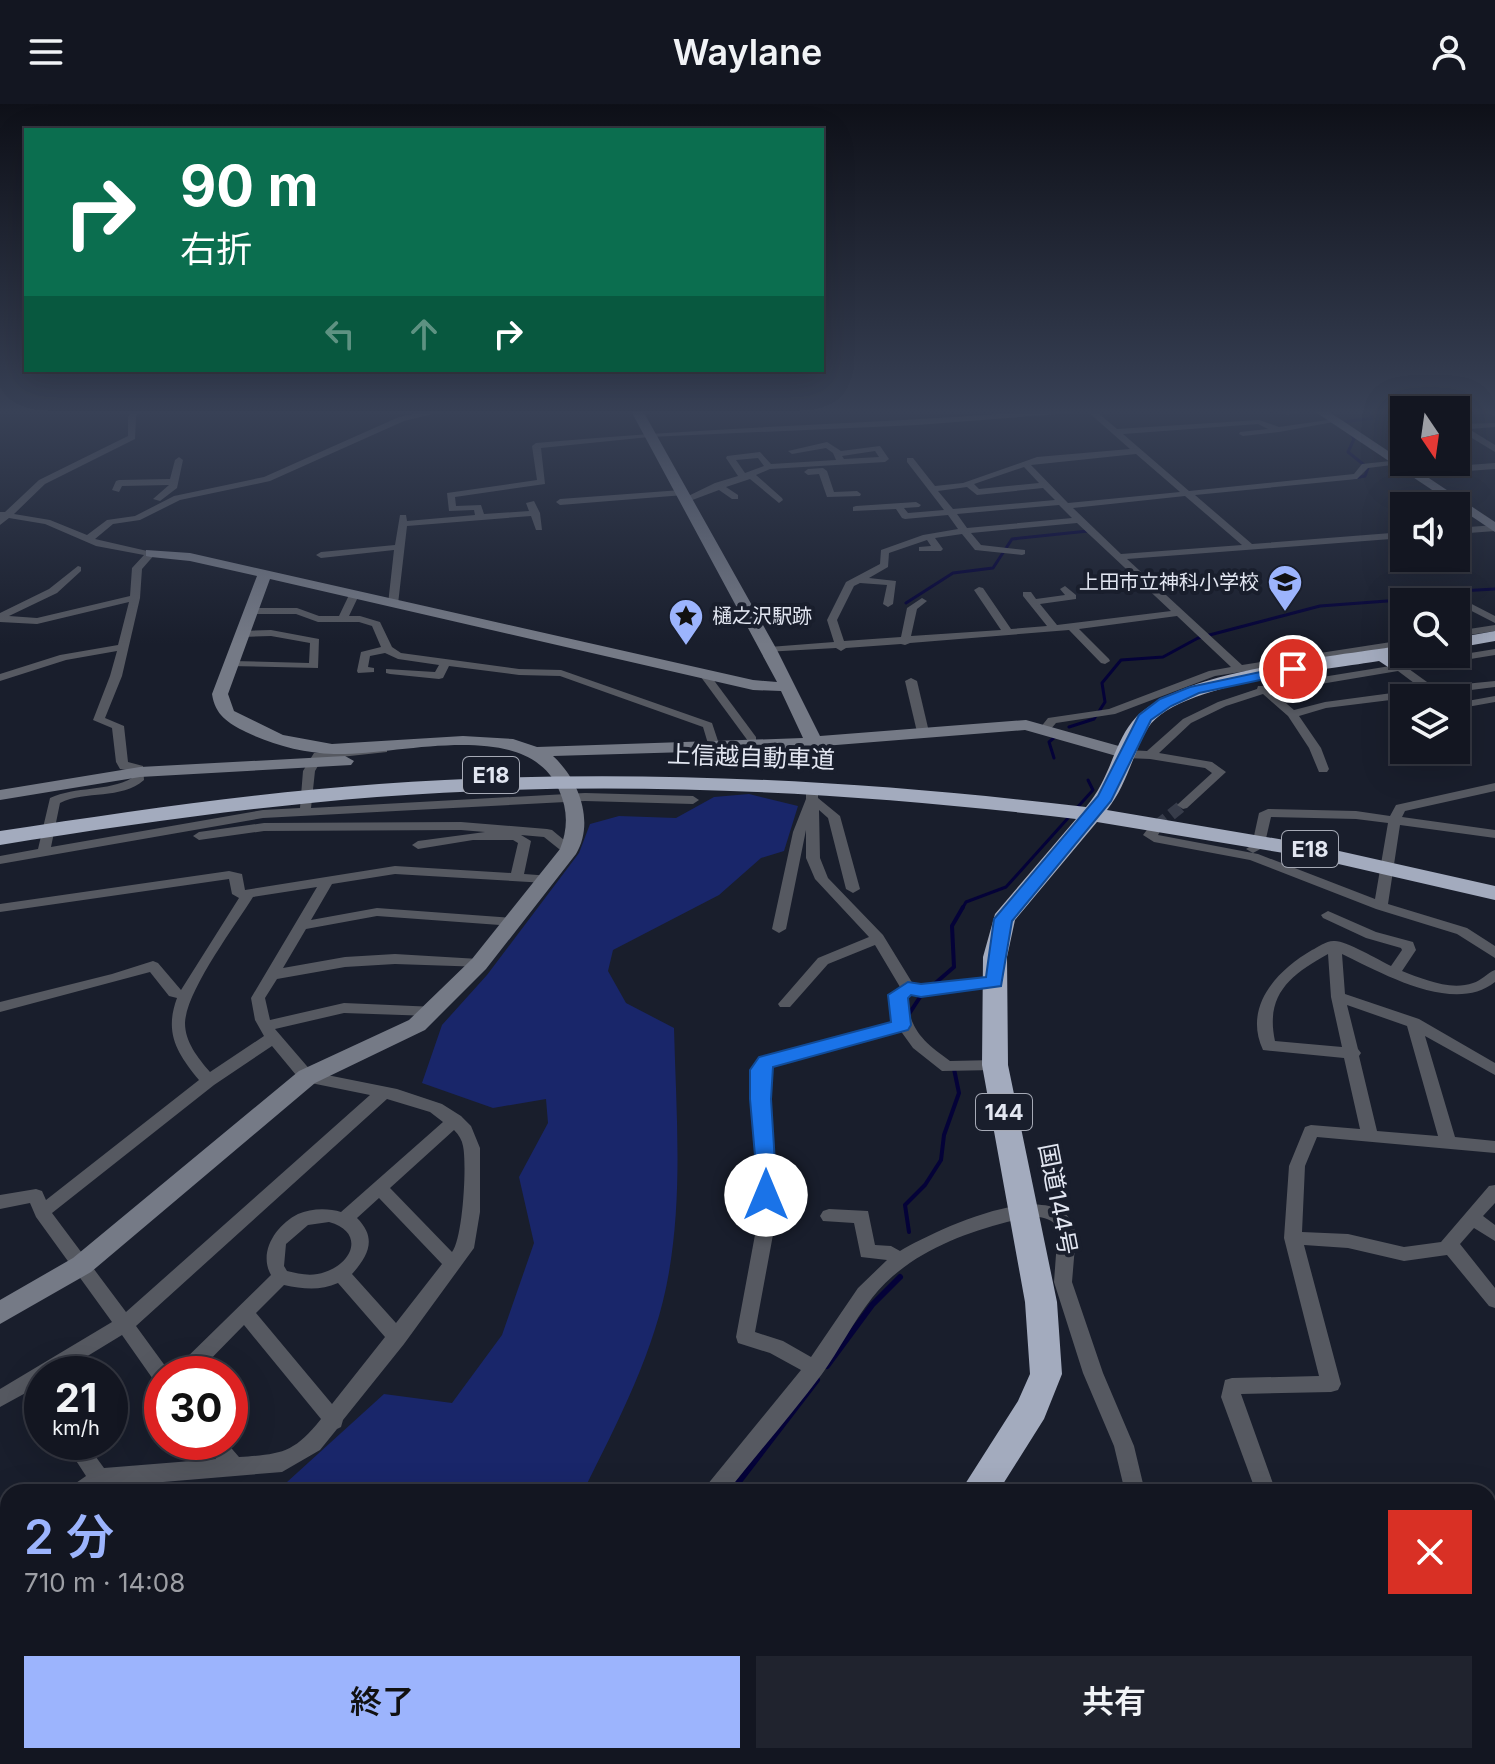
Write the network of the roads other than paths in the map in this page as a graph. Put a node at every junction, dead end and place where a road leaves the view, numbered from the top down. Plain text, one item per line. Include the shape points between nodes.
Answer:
1 (35, 488) edge
2 (170, 488) edge
3 (222, 488) edge
4 (496, 488) edge
5 (678, 488) edge
6 (708, 488) edge
7 (723, 488) edge
8 (766, 488) edge
9 (828, 488) edge
10 (935, 488) edge
11 (973, 488) edge
12 (1012, 488) edge
13 (1049, 488) edge
14 (1181, 488) edge
15 (1239, 488) edge
16 (1437, 488) edge
17 (931, 489) joint
18 (857, 494) dead end
19 (1187, 494) junction
20 (683, 497) junction
21 (735, 497) dead end
22 (779, 500) dead end
23 (560, 502) dead end
24 (1064, 504) junction
25 (916, 505) dead end
26 (898, 506) junction
27 (856, 509) dead end
28 (950, 512) junction
29 (480, 516) junction
30 (3, 517) edge
31 (122, 519) junction
32 (1079, 520) junction
33 (539, 528) dead end
34 (1495, 528) edge
35 (1470, 530) edge
36 (967, 532) junction
37 (1390, 536) edge
38 (931, 539) junction
39 (87, 540) junction
40 (400, 547) junction
41 (1250, 547) junction
42 (922, 549) dead end
43 (1022, 552) dead end
44 (151, 553) junction
45 (321, 555) dead end
46 (1121, 557) junction
47 (78, 569) dead end
48 (265, 574) junction
49 (854, 580) junction
50 (1065, 589) dead end
51 (979, 590) dead end
52 (354, 595) junction
53 (135, 598) junction
54 (922, 601) dead end
55 (393, 604) junction
56 (888, 604) dead end
57 (1470, 606) edge
58 (251, 611) junction
59 (1177, 613) junction
60 (4, 619) edge
61 (342, 620) junction
62 (1495, 620) edge
63 (0, 627) edge
64 (1072, 627) junction
65 (1495, 628) edge
66 (1055, 629) junction
67 (1470, 632) edge
68 (1008, 633) junction
69 (243, 634) junction
70 (1495, 636) edge
71 (1470, 640) edge
72 (905, 642) junction
73 (1495, 644) edge
74 (123, 647) junction
75 (1390, 647) edge
76 (841, 648) junction
77 (1470, 648) edge
78 (387, 649) junction
79 (769, 650) junction
80 (1495, 652) edge
81 (1470, 654) edge
82 (398, 656) junction
83 (1390, 660) edge
84 (1390, 660) edge
85 (1105, 661) dead end
86 (1390, 661) edge
87 (445, 663) junction
88 (232, 664) junction
89 (1410, 668) edge
90 (370, 670) dead end
91 (390, 671) junction
92 (703, 673) junction
93 (0, 678) edge
94 (911, 681) dead end
95 (1253, 681) junction
96 (382, 682) dead end
97 (1425, 684) edge
98 (1493, 686) edge
99 (786, 687) junction
100 (1470, 688) edge
101 (1390, 696) edge
102 (1495, 699) edge
103 (1470, 703) edge
104 (1292, 714) junction
105 (1046, 728) junction
106 (923, 732) junction
107 (752, 739) dead end
108 (814, 742) junction
109 (713, 744) junction
110 (383, 749) junction
111 (1139, 755) junction
112 (311, 767) junction
113 (813, 769) dead end
114 (1323, 769) dead end
115 (140, 772) junction
116 (1495, 787) edge
117 (984, 793) junction
118 (0, 795) edge
119 (812, 795) junction
120 (693, 800) dead end
121 (1183, 805) tunnel mouth
122 (304, 809) junction
123 (1123, 811) junction
124 (1394, 822) junction
125 (1157, 826) dead end
126 (0, 829) edge
127 (1495, 834) edge
128 (0, 838) edge
129 (418, 845) dead end
130 (45, 848) junction
131 (569, 850) junction
132 (1242, 853) junction
133 (0, 860) edge
134 (517, 877) junction
135 (546, 879) junction
136 (328, 880) junction
137 (1495, 880) edge
138 (853, 889) dead end
139 (248, 894) junction
140 (1495, 894) edge
141 (1381, 904) junction
142 (0, 908) edge
143 (1328, 915) dead end
144 (512, 922) junction
145 (301, 926) junction
146 (779, 929) dead end
147 (878, 938) junction
148 (1334, 945) junction
149 (1495, 953) edge
150 (479, 964) junction
151 (1395, 971) junction
152 (272, 975) junction
153 (1495, 975) edge
154 (995, 982) junction
155 (920, 989) junction
156 (183, 995) junction
157 (1338, 997) junction
158 (785, 1004) dead end
159 (0, 1007) edge
160 (431, 1011) junction
161 (1414, 1023) junction
162 (901, 1025) junction
163 (269, 1032) junction
164 (1353, 1053) junction
165 (995, 1065) junction
166 (1495, 1070) edge
167 (307, 1077) junction
168 (208, 1081) junction
169 (382, 1094) junction
170 (455, 1120) junction
171 (1370, 1136) junction
172 (1448, 1142) junction
173 (1495, 1147) edge
174 (380, 1188) junction
175 (1495, 1191) edge
176 (0, 1202) edge
177 (42, 1212) junction
178 (1024, 1212) junction
179 (829, 1216) dead end
180 (1472, 1217) junction
181 (346, 1218) junction
182 (1495, 1234) edge
183 (1293, 1238) junction
184 (1449, 1244) junction
185 (899, 1261) junction
186 (453, 1264) junction
187 (82, 1265) junction
188 (341, 1274) junction
189 (281, 1277) junction
190 (1495, 1301) edge
191 (0, 1313) edge
192 (245, 1313) junction
193 (125, 1324) junction
194 (397, 1338) junction
195 (80, 1356) edge
196 (148, 1356) edge
197 (201, 1356) edge
198 (815, 1368) junction
199 (24, 1391) edge
200 (0, 1399) edge
201 (334, 1421) junction
202 (86, 1460) edge
203 (229, 1460) edge
204 (235, 1468) junction
205 (99, 1478) junction
206 (91, 1484) edge
207 (721, 1484) edge
208 (983, 1484) edge
209 (1135, 1484) edge
210 (1263, 1484) edge

1 - 30 street
2 - 31 street
3 - 31 street via 177,498 137,518
4 - 29 street via 450,495 452,509 478,507
5 - 20 street
6 - 20 street
7 - 21 street
8 - 22 street
9 - 18 street via 830,495
10 - 17 street
11 - 12 street
13 - 24 street
14 - 19 street
15 - 19 street
16 - 34 street
17 - 28 street
19 - 24 street
19 - 41 street
20 - 23 street
20 - 79 street
24 - 28 street
24 - 32 street
25 - 26 street
26 - 27 street
26 - 28 street via 905,516
28 - 36 street
29 - 33 street via 533,508
29 - 40 street via 403,521
30 - 39 street via 47,522
31 - 39 street
32 - 36 street
32 - 46 street
34 - 35 street
36 - 38 street via 952,539
36 - 43 street via 978,548
37 - 41 street
38 - 42 street via 938,549
38 - 49 street via 884,552 885,565
39 - 44 street
40 - 45 street
40 - 55 street
41 - 46 street
44 - 48 street
44 - 53 street via 137,568
46 - 59 street
47 - 60 street via 53,591
48 - 52 street
48 - 58 street
49 - 56 street via 892,583
49 - 76 street via 832,620
50 - 66 street via 1072,597 1030,598
51 - 68 street
52 - 55 street
52 - 61 street
53 - 60 street via 47,619
53 - 74 street
54 - 72 street via 912,608
55 - 92 street
57 - 62 street
58 - 61 street via 297,611
58 - 69 street
59 - 64 street
59 - 95 street
60 - 63 street
61 - 78 street via 376,624
64 - 66 street
64 - 85 street
65 - 67 street
66 - 68 street
68 - 72 street
69 - 88 street
69 - 88 street via 315,641 314,666
70 - 71 highway
72 - 76 street
73 - 77 highway
74 - 93 street via 64,657
74 - 115 street via 99,720 118,726 124,766
75 - 95 street
76 - 79 street
78 - 82 street
78 - 90 street via 365,654 362,671
79 - 99 street
80 - 81 street
82 - 87 street
82 - 91 street
83 - 95 highway, 国道144号 / 144
84 - 111 highway, 国道144号 / 144 via 1248,677 1195,690 1145,718
86 - 95 street
87 - 91 street via 439,676
87 - 109 street via 561,673 598,683 639,704 708,725
88 - 110 street via 220,701 234,718 310,747
89 - 97 street
91 - 96 street
92 - 99 street
92 - 107 street
94 - 106 street
95 - 104 street
95 - 105 street via 1201,676 1111,712 1052,720
95 - 111 highway, 国道144号 / 144 via 1165,714 1144,730
98 - 100 street
99 - 108 street
101 - 104 street
102 - 103 street
104 - 114 street
105 - 106 street via 1006,725
105 - 111 street
106 - 108 street
108 - 109 street
108 - 113 street
109 - 112 street
110 - 112 street via 318,756
110 - 131 street via 498,742 531,749 557,769 574,805 576,830
111 - 121 street via 1208,765 1220,772
111 - 154 highway, 国道144号 / 144 via 1003,919
112 - 115 street
112 - 122 street
115 - 118 street
115 - 130 street via 132,784 54,801
116 - 124 street via 1413,803 1400,808
117 - 123 highway, 上信越自動車道 / E18
117 - 126 highway, 上信越自動車道 / E18 via 772,774 513,774 309,787
117 - 128 highway, 上信越自動車道 / E18 via 733,781 516,782 308,796
119 - 138 street via 834,816
119 - 146 street
119 - 147 street via 813,858 822,879
120 - 122 street via 585,797
122 - 130 street
123 - 137 highway, 上信越自動車道 / E18 via 1278,832
123 - 140 highway, 上信越自動車道 / E18
124 - 127 street
124 - 132 street via 1296,813 1263,816 1258,847
124 - 141 street
125 - 132 street via 1149,835 1154,838
129 - 134 street via 519,837 525,841 525,854
130 - 131 street via 49,859 241,829 340,826 528,829 547,833
130 - 133 street
131 - 135 street
132 - 141 street
134 - 135 street
134 - 136 street via 395,870
135 - 144 street
136 - 139 street
136 - 145 street
139 - 142 street via 239,894 237,877 229,875
139 - 156 street
141 - 149 street via 1462,931
143 - 151 street via 1408,945
144 - 145 street via 377,912
144 - 150 street
145 - 152 street
147 - 155 street
147 - 158 street via 823,961
148 - 151 street
148 - 157 street
148 - 164 street via 1303,959 1270,998 1263,1016 1268,1046
150 - 152 street via 395,959
150 - 160 street
151 - 153 street via 1440,990 1462,992 1480,990
152 - 163 street via 258,998
154 - 155 street
154 - 165 highway, 国道144号 / 144
155 - 162 street via 898,995
156 - 159 street via 174,993 153,966 113,982
156 - 168 street via 177,1018 180,1036 187,1056
157 - 161 street
157 - 164 street
160 - 163 street via 344,1008
160 - 167 street via 417,1025
161 - 166 street
161 - 172 street
162 - 165 street via 951,1067
162 - 198 street via 766,1062 761,1070 766,1224 745,1337
163 - 167 street
163 - 168 street
164 - 171 street
165 - 178 highway, 国道144号 / 144
167 - 169 street
167 - 187 street
168 - 177 street
169 - 170 street via 436,1108
169 - 193 street
170 - 174 street
170 - 186 street via 472,1148 473,1182 465,1248
171 - 172 street
171 - 183 street via 1311,1131 1297,1166
172 - 173 street
174 - 181 street
174 - 186 street
175 - 180 street
176 - 177 street via 36,1196
177 - 187 street
178 - 185 street via 969,1228
178 - 208 highway, 国道144号 / 144 via 1041,1302 1046,1374 1032,1409
178 - 209 street via 1047,1210 1067,1225 1061,1279 1108,1413 1124,1440
179 - 185 street via 862,1216 867,1252 891,1253
180 - 182 street
180 - 184 street
181 - 188 street via 356,1227 360,1249
181 - 189 street via 318,1216 288,1229 274,1253
183 - 184 street via 1348,1241 1404,1254
183 - 210 street via 1331,1384 1232,1386 1231,1397
184 - 190 street
185 - 198 street via 877,1279
186 - 194 street
187 - 191 street
187 - 193 street
188 - 189 street via 310,1283
188 - 194 street
189 - 192 street
192 - 197 street
192 - 201 street
193 - 195 street
193 - 196 street
194 - 201 street
198 - 207 street
199 - 200 street
201 - 204 street via 313,1444 282,1463
202 - 205 street
203 - 204 street
204 - 205 street
205 - 206 street

